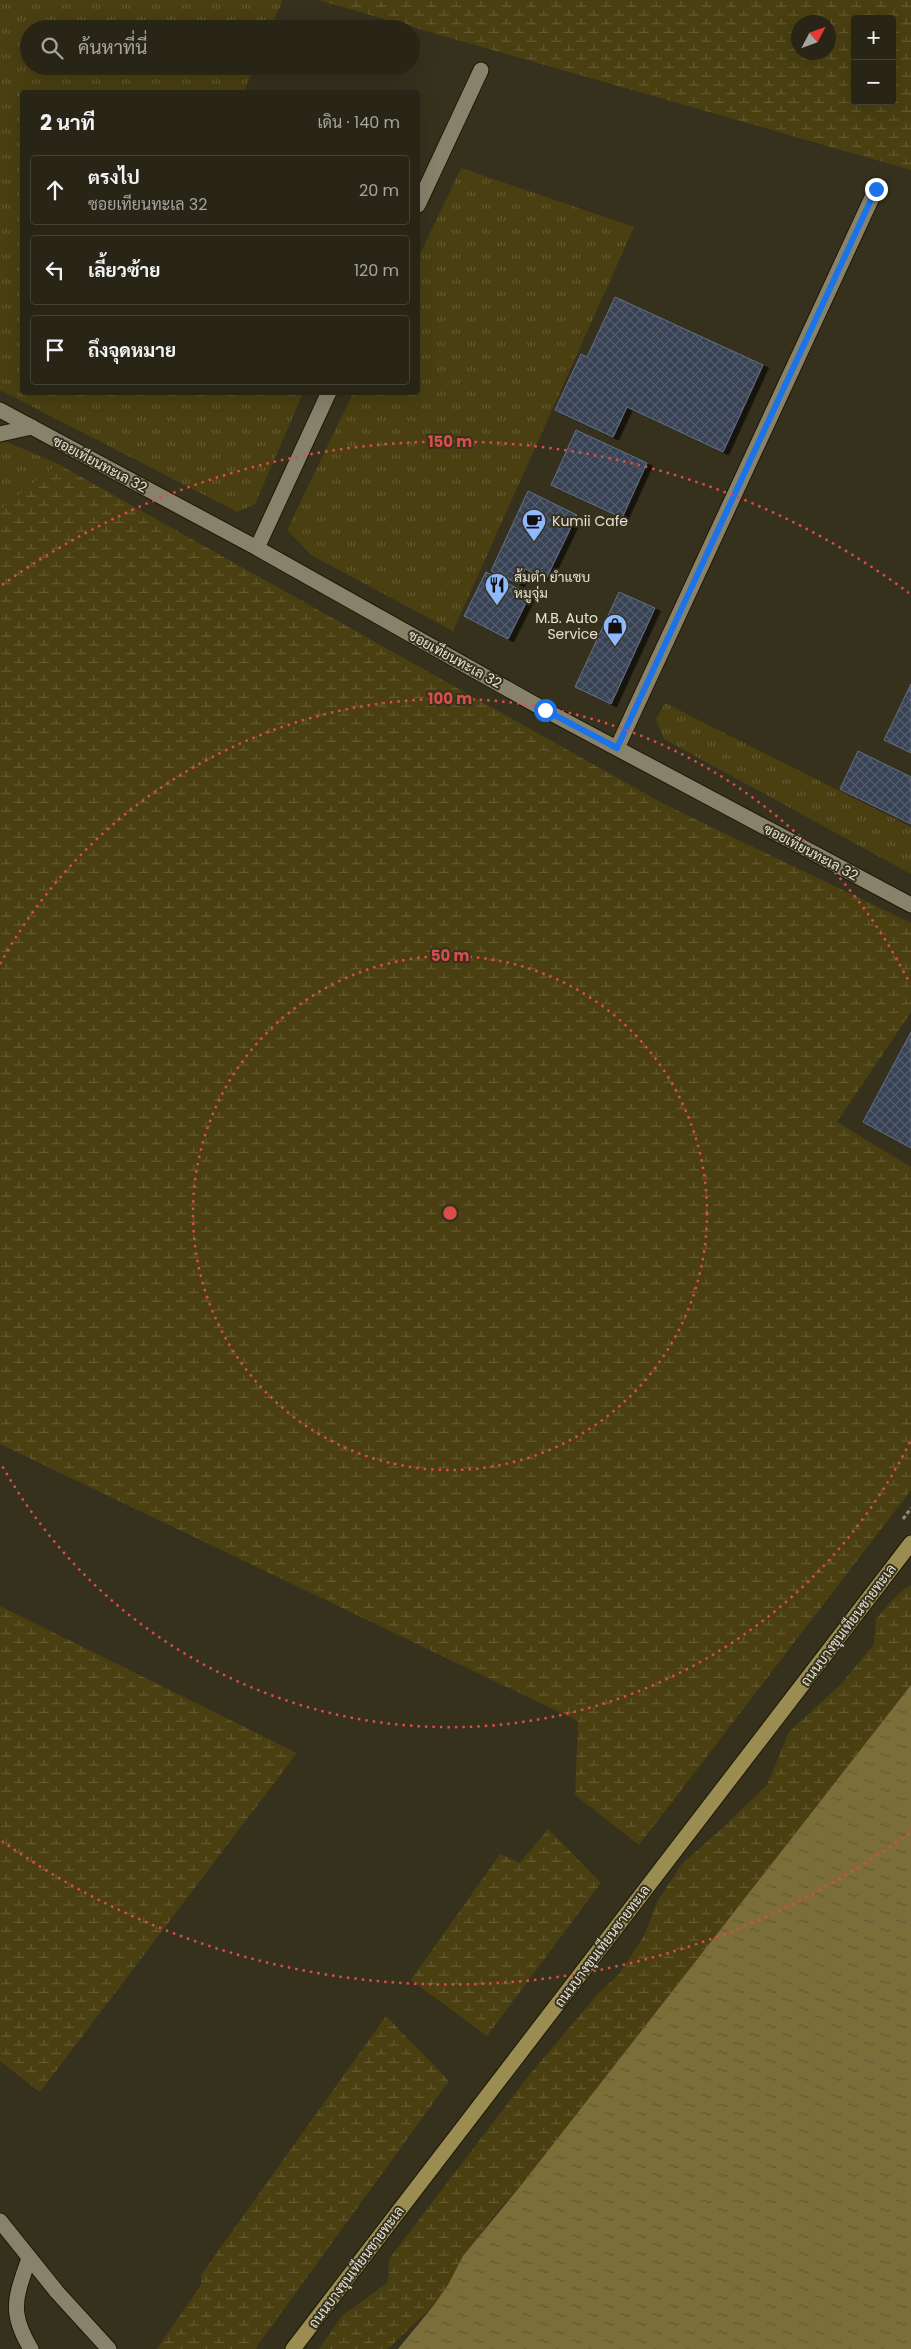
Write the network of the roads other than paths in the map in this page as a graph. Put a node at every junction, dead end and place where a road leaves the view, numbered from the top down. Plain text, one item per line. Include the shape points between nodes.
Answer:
1 (481, 70) dead end
2 (876, 189) dead end
3 (420, 201) edge
4 (329, 395) edge
5 (0, 410) edge
6 (32, 427) junction
7 (0, 434) edge
8 (256, 548) junction
9 (617, 748) junction
10 (911, 905) edge
11 (911, 1543) edge
12 (0, 2221) edge
13 (29, 2258) junction
14 (31, 2349) edge
15 (109, 2349) edge
16 (293, 2349) edge

1 - 3 street
2 - 9 street
4 - 8 street
5 - 6 street, ซอยเทียนทะเล 32
6 - 7 street
6 - 8 street, ซอยเทียนทะเล 32
8 - 9 street, ซอยเทียนทะเล 32
9 - 10 street, ซอยเทียนทะเล 32
11 - 16 main road, ถนนบางขุนเทียนชายทะเล
12 - 13 street
13 - 14 street via 15,2300 20,2331
13 - 15 street

